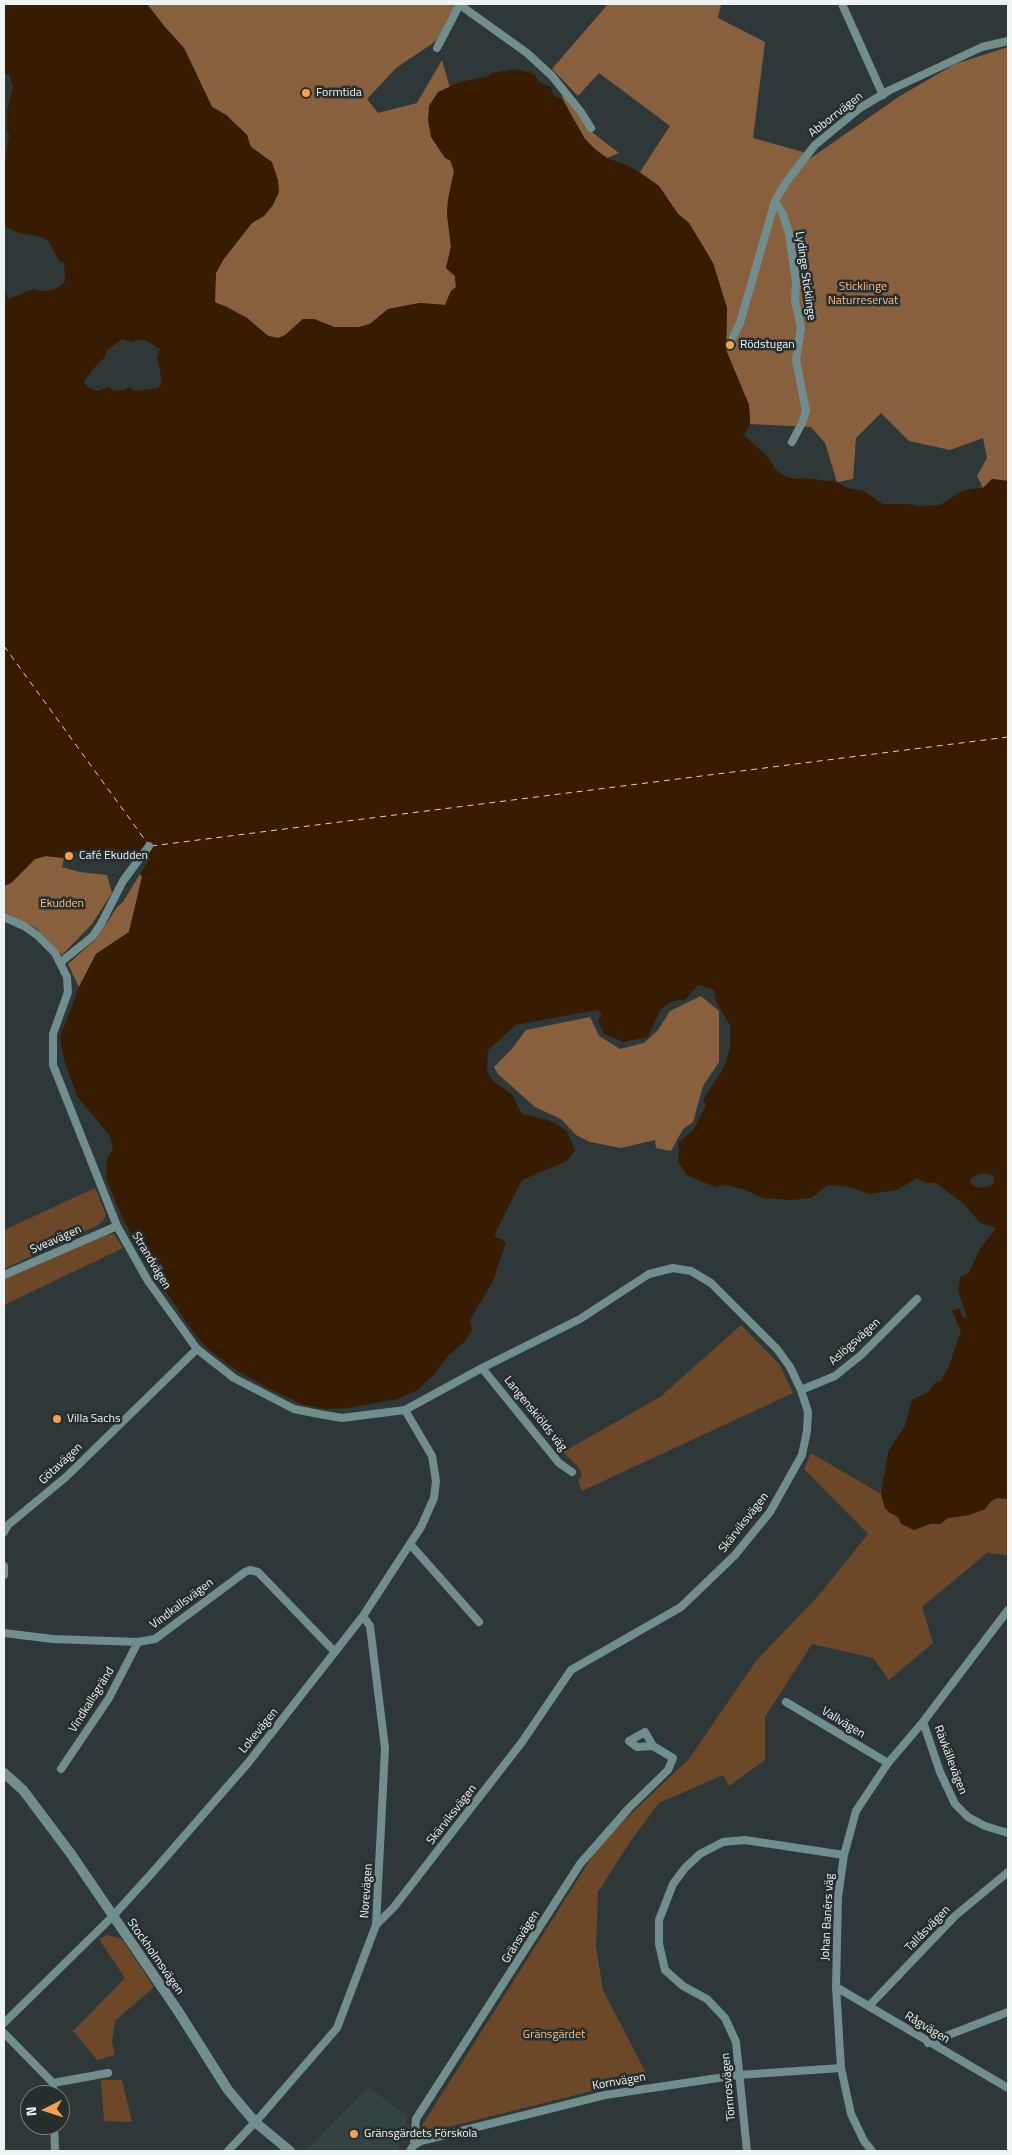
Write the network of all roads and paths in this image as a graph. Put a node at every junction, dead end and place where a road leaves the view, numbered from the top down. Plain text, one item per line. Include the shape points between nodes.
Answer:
1 (460, 4) edge
2 (842, 4) edge
3 (1008, 41) edge
4 (437, 48) dead end
5 (883, 94) junction
6 (591, 128) dead end
7 (775, 202) junction
8 (733, 337) dead end
9 (792, 442) dead end
10 (149, 846) dead end
11 (4, 917) edge
12 (61, 962) junction
13 (117, 1226) junction
14 (4, 1275) edge
15 (916, 1299) dead end
16 (197, 1349) junction
17 (482, 1368) junction
18 (801, 1390) junction
19 (405, 1410) junction
20 (572, 1472) dead end
21 (4, 1516) edge
22 (6, 1528) edge
23 (410, 1544) junction
24 (4, 1566) edge
25 (4, 1575) edge
26 (1008, 1610) edge
27 (363, 1616) junction
28 (478, 1622) dead end
29 (4, 1633) edge
30 (138, 1642) junction
31 (335, 1652) junction
32 (786, 1702) dead end
33 (923, 1722) junction
34 (654, 1746) dead end
35 (888, 1763) junction
36 (61, 1769) dead end
37 (4, 1773) edge
38 (1008, 1834) edge
39 (844, 1855) junction
40 (1008, 1872) edge
41 (112, 1917) junction
42 (376, 1925) junction
43 (836, 1987) junction
44 (869, 2006) junction
45 (1008, 2012) edge
46 (4, 2023) edge
47 (4, 2033) edge
48 (928, 2042) junction
49 (841, 2068) junction
50 (108, 2073) dead end
51 (738, 2076) junction
52 (52, 2083) joint
53 (1008, 2088) edge
54 (255, 2122) junction
55 (54, 2135) edge
56 (412, 2148) edge
57 (745, 2150) edge
58 (55, 2151) edge
59 (228, 2151) edge
60 (290, 2151) edge
61 (872, 2151) edge

1 - 4 street
1 - 6 street via 526,52 552,76
2 - 5 street
3 - 5 street, Abborrvägen via 982,47
5 - 7 street, Abborrvägen via 860,108 815,145
7 - 8 street, Abborrvägen via 740,323
7 - 9 street, Lydinge Sticklinge via 783,214 789,234 801,328 796,360 806,411
10 - 12 street via 123,881 97,930
11 - 12 street, Strandvägen via 37,935
12 - 13 street, Strandvägen via 69,984 53,1034 53,1065
13 - 14 street, Sveavägen
13 - 16 street, Strandvägen via 148,1281
15 - 18 street, Aslögsvägen via 861,1355 835,1376
16 - 19 street, Strandvägen via 234,1378 294,1409 342,1418
16 - 22 street, Götavägen via 66,1477
17 - 18 street, Skärviksvägen via 580,1319 649,1274 673,1268 691,1271 711,1283 777,1349
17 - 19 street, Skärviksvägen
17 - 20 street, Langenskiölds väg via 559,1463
18 - 42 street, Skärviksvägen via 808,1412 802,1455 770,1512 735,1555 681,1607 571,1670 522,1742 394,1907
19 - 23 street, Lokevägen via 432,1456 436,1482 434,1498
21 - 22 street
23 - 27 street, Lokevägen
23 - 28 street
24 - 25 street
26 - 33 street, Johan Banérs väg
27 - 31 street, Lokevägen
27 - 42 street, Norevägen via 370,1626 385,1748
29 - 30 street, Vindkallsvägen via 53,1639
30 - 31 street, Vindkallsvägen via 155,1639 250,1570 258,1572
30 - 36 street, Vindkallsgränd via 109,1698
31 - 41 street, Lokevägen via 248,1763
32 - 35 street, Vallvägen
33 - 35 street, Johan Banérs väg
33 - 38 street, Rävkällevägen via 955,1804 968,1817
34 - 56 street, Gränsvägen via 673,1758 668,1770 629,1808 580,1864 416,2119
35 - 39 street, Johan Banérs väg via 856,1810
37 - 41 street, Stockholmsvägen via 22,1790 71,1854
39 - 43 street, Johan Banérs väg via 838,1897
39 - 51 street, Törnrosvägen via 744,1840 723,1842 700,1854 673,1884 658,1920 665,1970 683,1986 707,1999 725,2018 736,2042
40 - 44 street, Tallåsvägen via 955,1916
41 - 46 street, Lokevägen
41 - 54 street, Stockholmsvägen via 228,2090
42 - 54 street, Norevägen via 338,2028
43 - 44 street, Rågvägen
43 - 49 street, Johan Banérs väg
44 - 48 street, Rågvägen
45 - 48 street
47 - 52 street
48 - 53 street, Rågvägen
49 - 51 street, Kornvägen
49 - 61 street, Johan Banérs väg via 851,2114
50 - 52 street
51 - 56 street, Kornvägen via 605,2095 421,2141
51 - 57 street, Törnrosvägen
54 - 59 street, Norevägen
54 - 60 street, Stockholmsvägen
55 - 58 street

